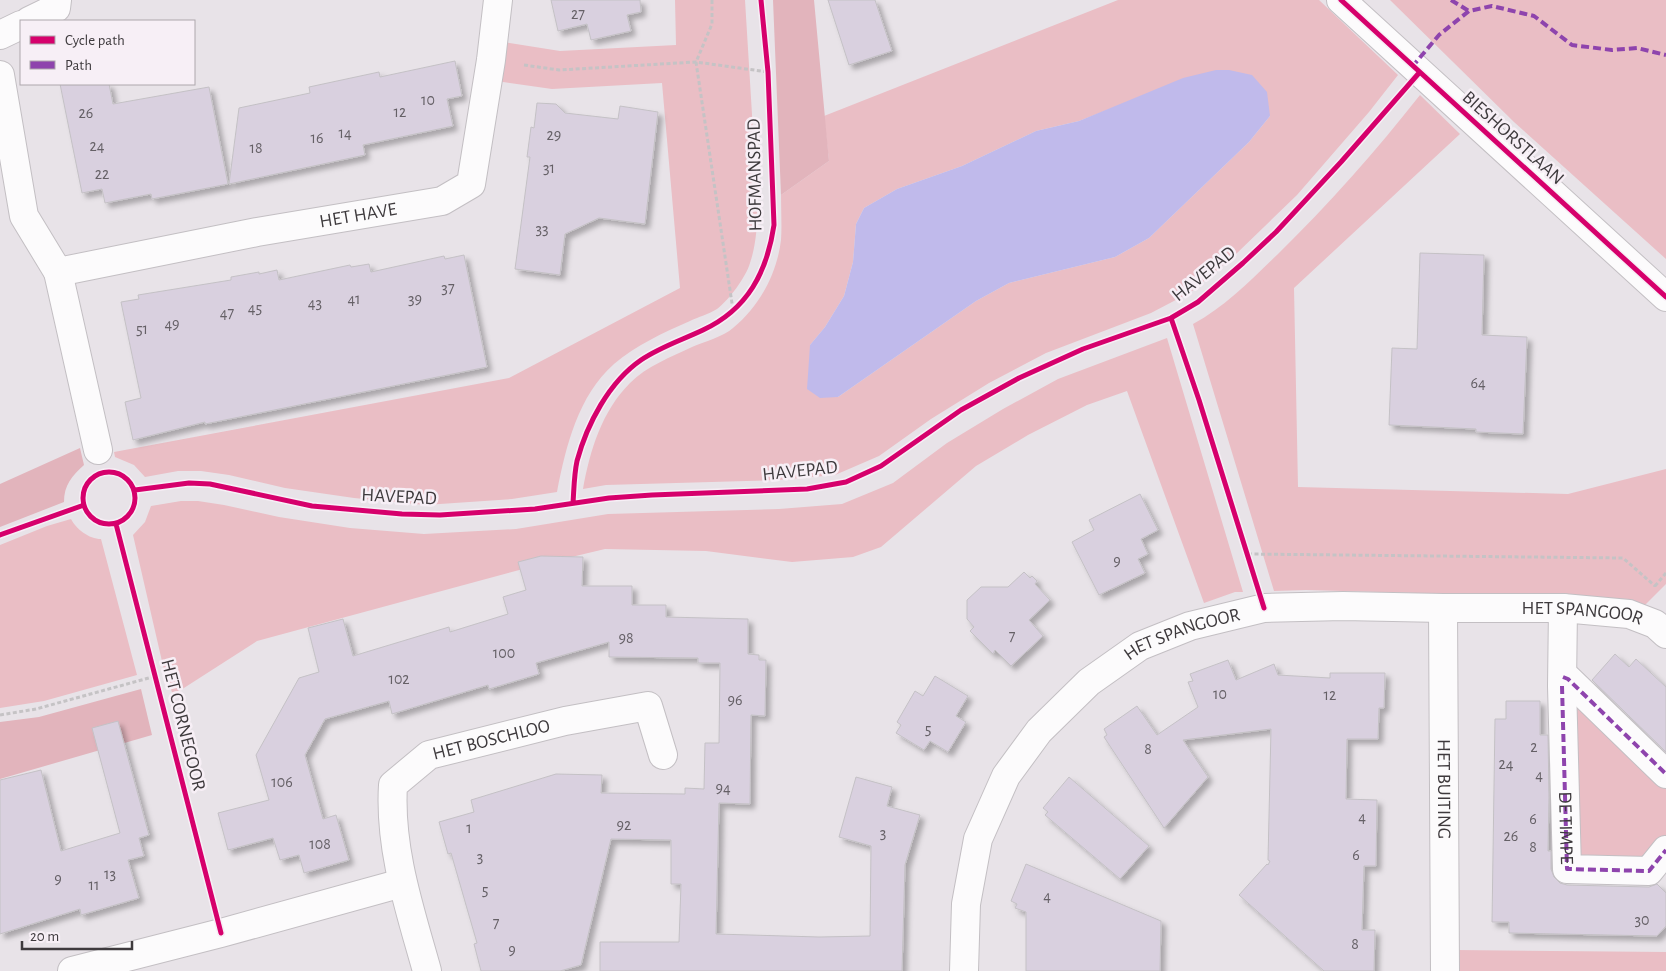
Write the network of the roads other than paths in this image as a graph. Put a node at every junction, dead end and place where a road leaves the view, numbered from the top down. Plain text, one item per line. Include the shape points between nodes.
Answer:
1 (58, 0) edge
2 (498, 0) edge
3 (1341, 0) edge
4 (31, 20) edge
5 (20, 26) edge
6 (0, 36) edge
7 (0, 75) edge
8 (58, 272) junction
9 (1666, 298) edge
10 (98, 450) dead end
11 (1443, 608) junction
12 (1563, 608) junction
13 (1666, 634) edge
14 (1562, 682) junction
15 (663, 755) dead end
16 (1666, 774) edge
17 (1666, 850) edge
18 (402, 883) junction
19 (72, 971) edge
20 (427, 971) edge
21 (964, 971) edge
22 (1445, 971) edge

1 - 4 street via 56,8
2 - 8 street, HET HAVE via 471,184 442,201 257,232
3 - 9 street, BIESHORSTLAAN
5 - 6 street
7 - 8 street via 24,216
8 - 10 street
11 - 12 street, HET SPANGOOR
11 - 21 street, HET SPANGOOR via 1264,608 1190,626 1140,646 1089,682 1039,731 1006,776 978,839 966,904
11 - 22 street, HET BUITING
12 - 13 street, HET SPANGOOR via 1629,614 1655,624
12 - 14 street, DE TIMPE
14 - 16 street via 1568,679
14 - 17 street, DE TIMPE via 1567,870 1649,871
15 - 18 street, HET BOSCHLOO via 648,706 565,721 429,755 393,786 392,812
18 - 19 street
18 - 20 street, HET BOSCHLOO

